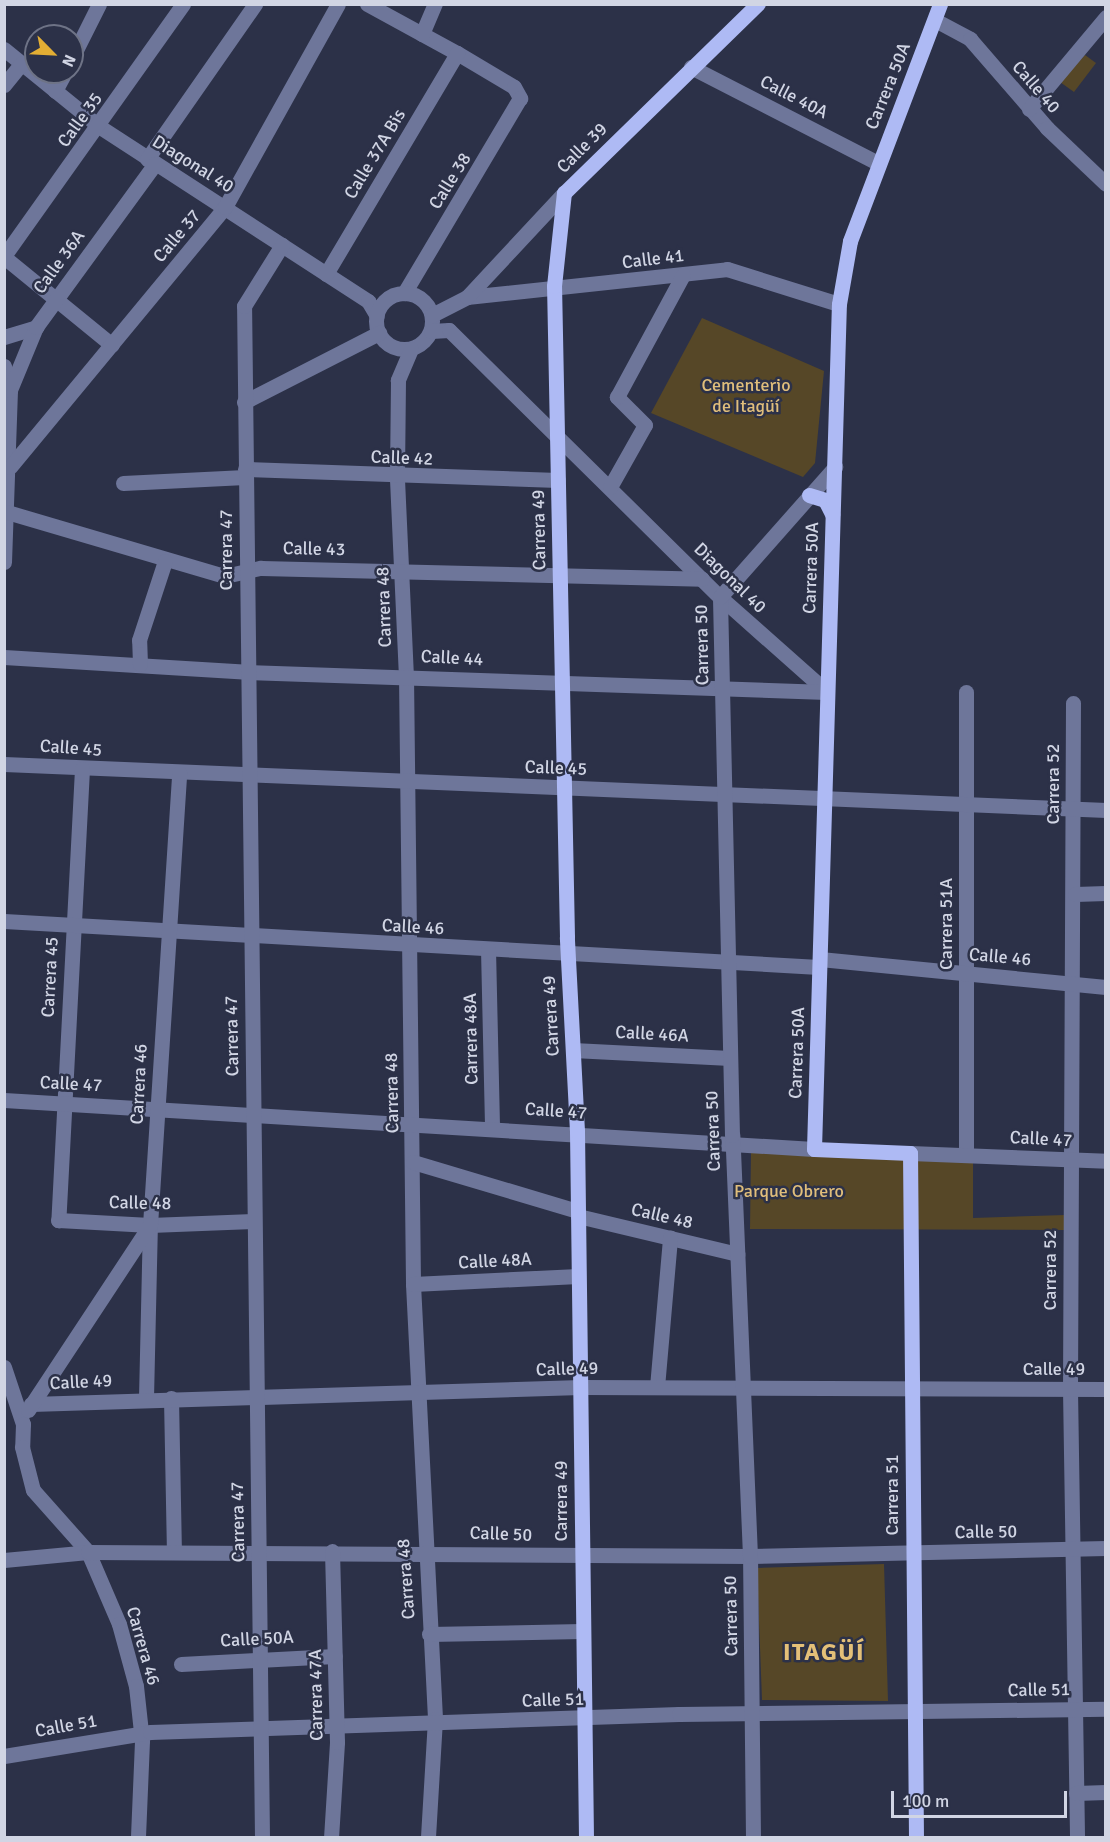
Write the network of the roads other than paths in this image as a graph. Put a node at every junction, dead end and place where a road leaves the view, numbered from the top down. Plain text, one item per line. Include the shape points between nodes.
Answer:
1 (99, 4) edge
2 (183, 4) edge
3 (255, 4) edge
4 (338, 4) edge
5 (368, 4) edge
6 (435, 4) edge
7 (758, 4) edge
8 (940, 4) edge
9 (1106, 17) edge
10 (935, 20) junction
11 (422, 33) junction
12 (84, 34) edge
13 (4, 49) edge
14 (457, 53) junction
15 (22, 63) junction
16 (691, 67) junction
17 (59, 84) edge
18 (4, 85) edge
19 (55, 91) junction
20 (1029, 109) junction
21 (100, 127) junction
22 (151, 162) junction
23 (878, 163) junction
24 (1106, 184) edge
25 (564, 193) junction
26 (225, 207) junction
27 (282, 245) junction
28 (4, 256) edge
29 (326, 274) junction
30 (683, 275) junction
31 (554, 286) junction
32 (404, 293) junction
33 (467, 297) junction
34 (55, 300) junction
35 (368, 301) junction
36 (384, 302) junction
37 (839, 303) junction
38 (377, 316) junction
39 (431, 323) junction
40 (36, 327) junction
41 (379, 333) junction
42 (4, 338) edge
43 (111, 345) junction
44 (411, 349) junction
45 (4, 366) edge
46 (10, 390) junction
47 (244, 402) junction
48 (557, 436) junction
49 (10, 467) junction
50 (835, 467) junction
51 (245, 473) junction
52 (397, 478) junction
53 (558, 480) junction
54 (123, 483) dead end
55 (610, 488) junction
56 (809, 495) junction
57 (7, 512) junction
58 (832, 514) junction
59 (165, 561) junction
60 (4, 562) edge
61 (246, 570) junction
62 (403, 571) junction
63 (559, 576) junction
64 (702, 579) junction
65 (720, 597) junction
66 (4, 657) edge
67 (786, 660) junction
68 (140, 664) junction
69 (247, 672) junction
70 (406, 675) junction
71 (562, 683) junction
72 (722, 686) junction
73 (784, 690) junction
74 (827, 692) junction
75 (966, 692) dead end
76 (1073, 703) dead end
77 (4, 764) edge
78 (82, 769) junction
79 (179, 773) junction
80 (249, 776) junction
81 (405, 781) junction
82 (566, 788) junction
83 (724, 796) junction
84 (824, 799) junction
85 (966, 805) junction
86 (1072, 808) junction
87 (1106, 810) edge
88 (1106, 893) edge
89 (1075, 894) junction
90 (4, 921) edge
91 (73, 926) junction
92 (167, 931) junction
93 (250, 935) junction
94 (408, 947) junction
95 (488, 949) junction
96 (568, 952) junction
97 (728, 963) junction
98 (819, 963) junction
99 (966, 973) junction
100 (1074, 983) junction
101 (1106, 987) edge
102 (573, 1050) junction
103 (730, 1058) junction
104 (4, 1100) edge
105 (63, 1102) junction
106 (158, 1107) junction
107 (253, 1113) junction
108 (412, 1122) junction
109 (492, 1127) junction
110 (577, 1131) junction
111 (732, 1145) junction
112 (814, 1149) junction
113 (910, 1153) junction
114 (966, 1155) junction
115 (1070, 1160) junction
116 (1106, 1161) edge
117 (413, 1162) junction
118 (58, 1187) joint
119 (578, 1214) junction
120 (253, 1221) junction
121 (150, 1225) junction
122 (670, 1238) junction
123 (738, 1254) junction
124 (578, 1276) junction
125 (413, 1284) junction
126 (4, 1367) edge
127 (744, 1386) junction
128 (580, 1387) junction
129 (657, 1387) junction
130 (911, 1387) junction
131 (1070, 1389) junction
132 (1106, 1389) edge
133 (417, 1396) junction
134 (256, 1397) junction
135 (146, 1398) junction
136 (171, 1398) junction
137 (31, 1404) junction
138 (23, 1424) junction
139 (1106, 1548) edge
140 (1073, 1549) junction
141 (259, 1551) junction
142 (332, 1551) junction
143 (423, 1551) junction
144 (88, 1552) junction
145 (174, 1552) junction
146 (911, 1553) junction
147 (580, 1556) junction
148 (750, 1556) junction
149 (4, 1560) edge
150 (582, 1631) junction
151 (429, 1634) junction
152 (335, 1656) junction
153 (260, 1657) junction
154 (181, 1664) dead end
155 (913, 1709) junction
156 (1075, 1709) junction
157 (1106, 1709) edge
158 (752, 1713) junction
159 (583, 1718) junction
160 (435, 1725) junction
161 (261, 1729) junction
162 (337, 1729) junction
163 (141, 1733) junction
164 (4, 1756) edge
165 (1106, 1792) edge
166 (1076, 1793) junction
167 (138, 1838) edge
168 (262, 1838) edge
169 (331, 1838) edge
170 (428, 1838) edge
171 (586, 1838) edge
172 (753, 1838) edge
173 (916, 1838) edge
174 (1077, 1838) edge

1 - 12 street
2 - 21 street, Calle 35
3 - 22 street, Calle 36A
4 - 26 street, Calle 37
5 - 11 street
6 - 11 street
7 - 16 main road, Calle 39
8 - 10 main road, Carrera 50A
9 - 20 street
10 - 20 street, Calle 40 via 970,39
10 - 23 main road, Carrera 50A
11 - 14 street
13 - 15 street, Diagonal 40
14 - 29 street, Calle 37A Bis
14 - 32 street, Calle 38 via 514,87 520,98 518,108
15 - 18 street
15 - 19 street, Diagonal 40
16 - 23 street, Calle 40A
16 - 25 main road, Calle 39
17 - 19 street
19 - 21 street, Diagonal 40
20 - 24 street, Calle 40
21 - 22 street, Diagonal 40
21 - 28 street, Calle 35
22 - 26 street, Diagonal 40
22 - 34 street, Calle 36A
23 - 37 main road, Carrera 50A via 850,241
25 - 31 main road, Carrera 49
25 - 33 street, Calle 39
26 - 27 street, Diagonal 40
26 - 43 street, Calle 37
27 - 29 street, Diagonal 40
27 - 47 street, Carrera 47 via 244,306
28 - 34 street
29 - 35 street, Diagonal 40
30 - 31 street, Calle 41
30 - 37 street, Calle 41 via 740,271
30 - 55 street via 617,398 645,426
31 - 33 street, Calle 41
31 - 48 main road, Carrera 49
32 - 36 street
32 - 39 street via 420,298
33 - 39 street, Calle 39
34 - 40 street, Calle 36A
34 - 43 street
35 - 36 street, Diagonal 40
35 - 38 street, Diagonal 40
36 - 38 street
37 - 50 main road, Carrera 50A
38 - 41 street
39 - 44 street
39 - 48 street, Diagonal 40 via 449,330
40 - 42 street
40 - 46 street, Calle 36A
41 - 44 street via 392,347
41 - 47 street
43 - 49 street, Calle 37
44 - 52 street, Carrera 48 via 398,380
45 - 46 street
46 - 49 street
47 - 51 street, Carrera 47
48 - 53 main road, Carrera 49
48 - 55 street, Diagonal 40
49 - 57 street
50 - 56 street, Carrera 50
50 - 58 main road, Carrera 50A
51 - 52 street, Calle 42
51 - 54 street, Calle 42
51 - 61 street, Carrera 47
52 - 53 street, Calle 42
52 - 62 street, Carrera 48
53 - 63 main road, Carrera 49
55 - 64 street, Diagonal 40
56 - 58 main road via 825,500
56 - 65 street, Carrera 50
57 - 59 street, Calle 43
57 - 60 street
58 - 74 main road, Carrera 50A
59 - 61 street, Calle 43 via 225,576
59 - 68 street via 139,640
61 - 62 street, Calle 43
61 - 69 street, Carrera 47
62 - 63 street, Calle 43
62 - 70 street, Carrera 48
63 - 64 street, Calle 43
63 - 71 main road, Carrera 49
64 - 65 street, Diagonal 40
65 - 67 street, Diagonal 40
65 - 72 street, Carrera 50
66 - 68 street, Calle 44
67 - 73 street
67 - 74 street, Diagonal 40
68 - 69 street, Calle 44
69 - 70 street, Calle 44
69 - 80 street, Carrera 47
70 - 71 street, Calle 44
70 - 81 street, Carrera 48
71 - 72 street, Calle 44
71 - 82 main road, Carrera 49
72 - 73 street, Calle 44
72 - 83 street, Carrera 50
73 - 74 street, Calle 44
74 - 84 main road, Carrera 50A
75 - 85 street, Carrera 51A
76 - 86 street, Carrera 52
77 - 78 street, Calle 45
78 - 79 street, Calle 45
78 - 91 street, Carrera 45
79 - 80 street, Calle 45
79 - 92 street, Carrera 46
80 - 81 street, Calle 45
80 - 93 street, Carrera 47
81 - 82 street, Calle 45
81 - 94 street, Carrera 48
82 - 83 street, Calle 45
82 - 96 main road, Carrera 49
83 - 84 street, Calle 45
83 - 97 street, Carrera 50
84 - 85 street, Calle 45
84 - 98 main road, Carrera 50A
85 - 86 street, Calle 45
85 - 99 street, Carrera 51A
86 - 87 street, Calle 45
86 - 89 street, Carrera 52
88 - 89 street
89 - 100 street, Carrera 52
90 - 91 street, Calle 46
91 - 92 street, Calle 46
91 - 105 street, Carrera 45
92 - 93 street, Calle 46
92 - 106 street, Carrera 46
93 - 94 street, Calle 46
93 - 107 street, Carrera 47
94 - 95 street, Calle 46
94 - 108 street, Carrera 48
95 - 96 street, Calle 46
95 - 109 street, Carrera 48A
96 - 97 street, Calle 46
96 - 102 main road, Carrera 49
97 - 98 street, Calle 46
97 - 103 street, Carrera 50
98 - 99 street, Calle 46
98 - 112 main road, Carrera 50A
99 - 100 street, Calle 46
99 - 114 street, Carrera 51A
100 - 101 street, Calle 46
100 - 115 street, Carrera 52
102 - 103 street, Calle 46A
102 - 110 main road, Carrera 49
103 - 111 street, Carrera 50
104 - 105 street, Calle 47
105 - 106 street, Calle 47
105 - 118 street, Carrera 45
106 - 107 street, Calle 47
106 - 121 street, Carrera 46
107 - 108 street, Calle 47
107 - 120 street, Carrera 47
108 - 109 street, Calle 47
108 - 117 street, Carrera 48
109 - 110 street, Calle 47
110 - 111 street, Calle 47
110 - 119 main road, Carrera 49
111 - 112 street, Calle 47
111 - 123 street, Carrera 50
112 - 113 main road, Calle 47
113 - 114 street, Calle 47
113 - 130 main road, Carrera 51
114 - 115 street, Calle 47
115 - 116 street, Calle 47
115 - 131 street, Carrera 52
117 - 119 street, Calle 48
117 - 125 street, Carrera 48
118 - 121 street, Calle 48 via 58,1220
119 - 122 street, Calle 48
119 - 124 main road, Carrera 49
120 - 121 street, Calle 48
120 - 134 street, Carrera 47
121 - 135 street, Carrera 46
121 - 137 street
122 - 123 street, Calle 48
122 - 129 street
123 - 127 street, Carrera 50
124 - 125 street, Calle 48A
124 - 128 main road, Carrera 49
125 - 133 street, Carrera 48
126 - 138 street
127 - 129 street, Calle 49
127 - 130 street, Calle 49
127 - 148 street, Carrera 50
128 - 129 street, Calle 49
128 - 133 street, Calle 49
128 - 147 main road, Carrera 49
130 - 131 street, Calle 49
130 - 146 main road, Carrera 51
131 - 132 street, Calle 49
131 - 140 street, Carrera 52
133 - 134 street, Calle 49
133 - 143 street, Carrera 48
134 - 136 street, Calle 49
134 - 141 street, Carrera 47
135 - 136 street, Calle 49
135 - 137 street, Calle 49
136 - 145 street
137 - 138 street
138 - 144 street, Carrera 46 via 22,1447 33,1490
139 - 140 street, Calle 50
140 - 146 street, Calle 50
140 - 156 street, Carrera 52
141 - 142 street, Calle 50
141 - 145 street, Calle 50
141 - 153 street, Carrera 47
142 - 143 street, Calle 50
142 - 152 street, Carrera 47A
143 - 147 street, Calle 50
143 - 151 street, Carrera 48
144 - 145 street, Calle 50
144 - 149 street, Calle 50
144 - 163 street, Carrera 46 via 119,1624
146 - 148 street, Calle 50
146 - 155 main road, Carrera 51
147 - 148 street, Calle 50
147 - 150 main road, Carrera 49
148 - 158 street, Carrera 50
150 - 151 street
150 - 159 main road, Carrera 49
151 - 160 street, Carrera 48
152 - 153 street, Calle 50A
152 - 162 street, Carrera 47A
153 - 154 street, Calle 50A
153 - 161 street, Carrera 47
155 - 156 street, Calle 51
155 - 158 street, Calle 51
155 - 173 main road, Carrera 51
156 - 157 street, Calle 51
156 - 166 street, Carrera 52
158 - 159 street, Calle 51
158 - 172 street, Carrera 50
159 - 160 street, Calle 51
159 - 171 main road, Carrera 49
160 - 162 street, Calle 51
160 - 170 street, Carrera 48
161 - 162 street, Calle 51
161 - 163 street, Calle 51
161 - 168 street, Carrera 47
162 - 169 street, Carrera 47A
163 - 164 street, Calle 51
163 - 167 street, Carrera 46
165 - 166 street
166 - 174 street, Carrera 52

